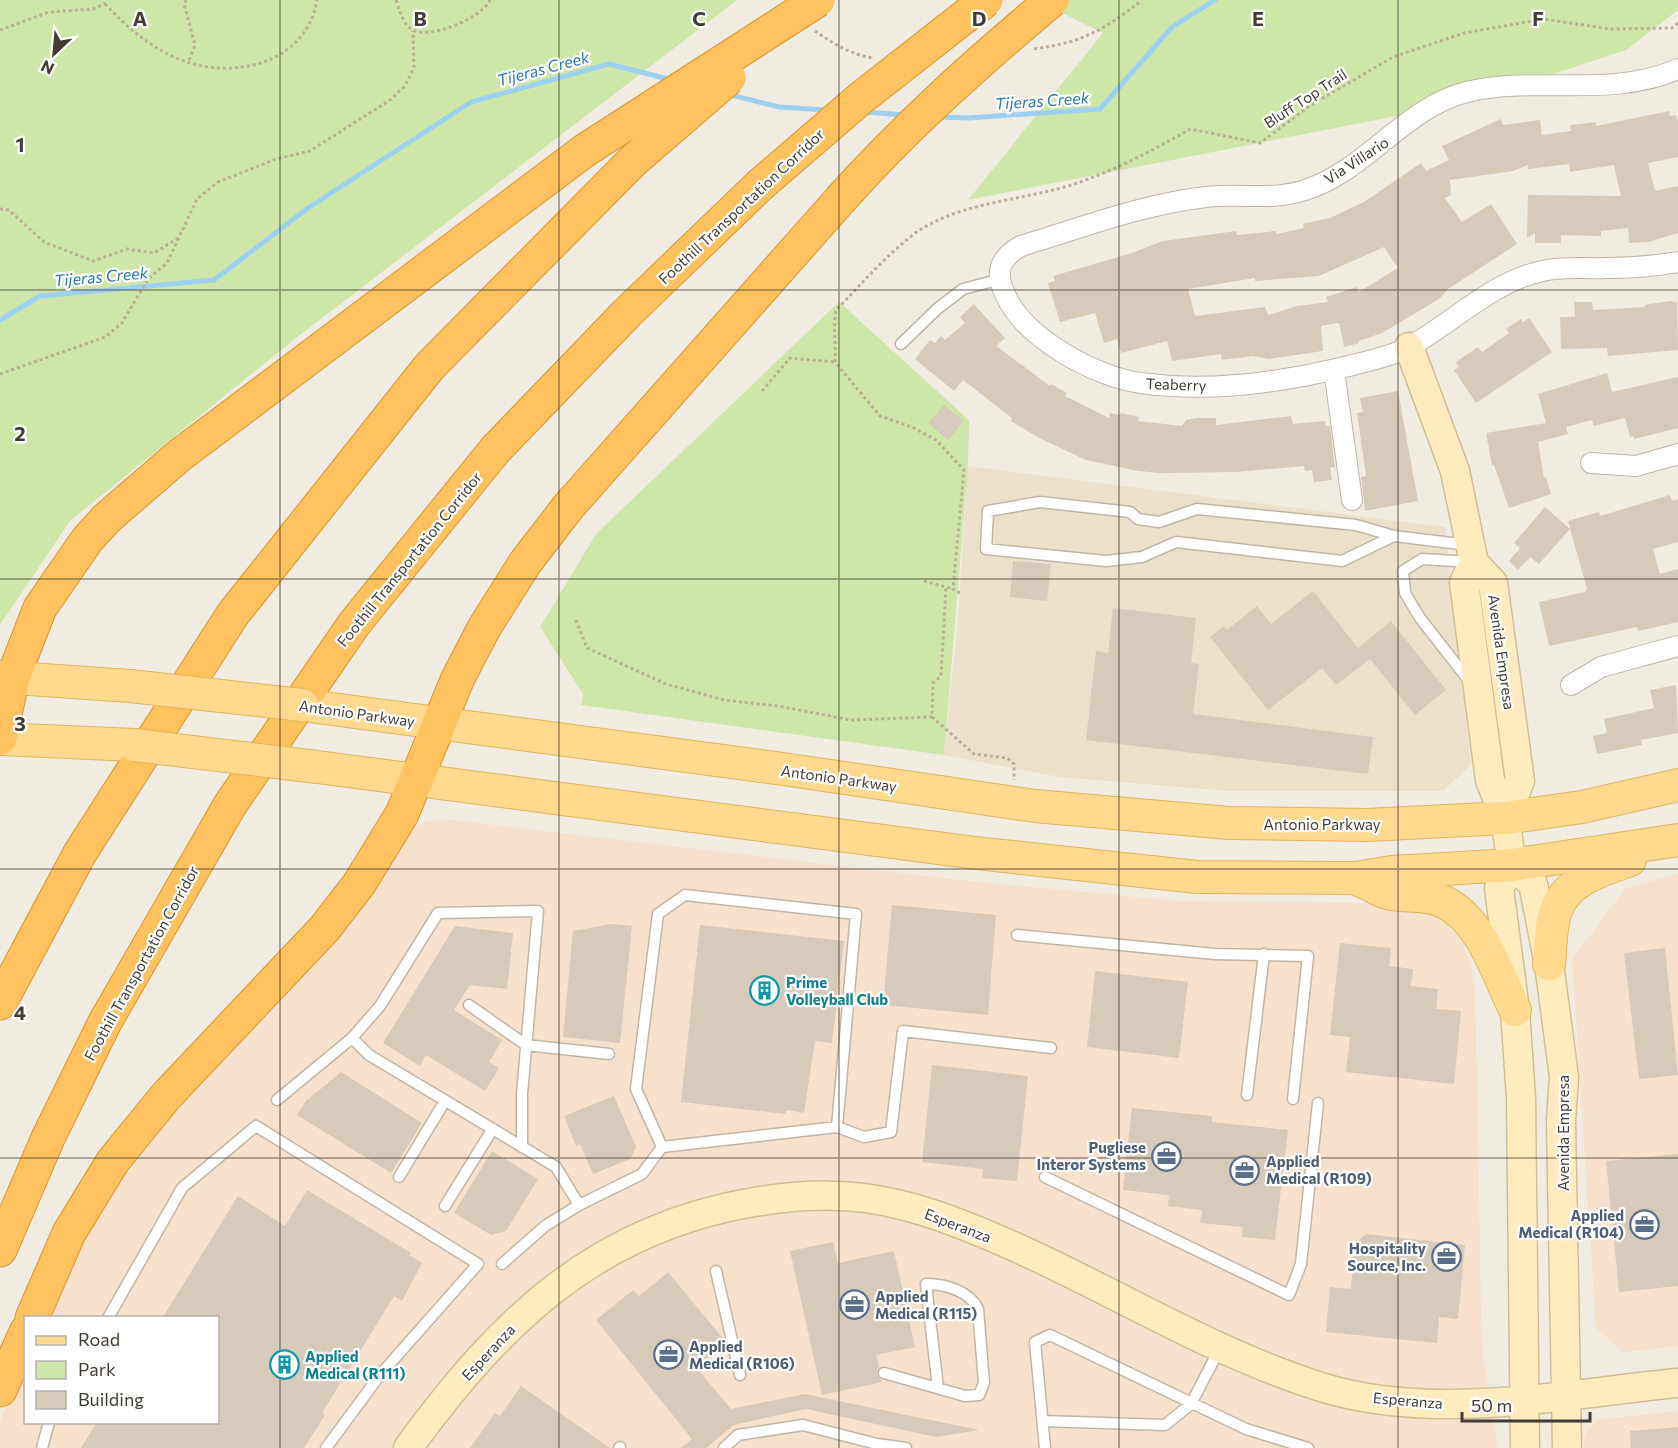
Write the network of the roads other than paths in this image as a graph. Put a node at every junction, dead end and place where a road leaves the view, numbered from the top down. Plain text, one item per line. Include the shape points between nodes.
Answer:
1 (818, 0) edge
2 (830, 0) edge
3 (986, 0) edge
4 (1052, 0) edge
5 (1678, 69) edge
6 (1678, 262) edge
7 (1001, 272) junction
8 (901, 344) dead end
9 (1409, 347) junction
10 (1334, 370) junction
11 (1678, 454) edge
12 (1591, 463) dead end
13 (1352, 500) dead end
14 (1394, 536) junction
15 (1473, 554) junction
16 (1678, 646) edge
17 (7, 677) edge
18 (1571, 685) dead end
19 (1478, 691) junction
20 (438, 724) junction
21 (0, 739) edge
22 (416, 781) junction
23 (1678, 785) edge
24 (1505, 818) junction
25 (1678, 841) edge
26 (1512, 865) junction
27 (1355, 878) junction
28 (1017, 935) dead end
29 (1264, 954) junction
30 (1549, 964) junction
31 (0, 1004) edge
32 (469, 1005) dead end
33 (1515, 1010) junction
34 (352, 1038) junction
35 (526, 1045) junction
36 (1051, 1048) dead end
37 (609, 1054) dead end
38 (1247, 1095) dead end
39 (1293, 1099) dead end
40 (277, 1100) dead end
41 (445, 1101) junction
42 (1318, 1103) dead end
43 (837, 1127) junction
44 (492, 1130) junction
45 (522, 1147) junction
46 (662, 1147) junction
47 (399, 1177) dead end
48 (1045, 1178) dead end
49 (579, 1205) junction
50 (445, 1206) dead end
51 (0, 1250) edge
52 (502, 1263) dead end
53 (716, 1271) dead end
54 (32, 1316) edge
55 (109, 1316) edge
56 (24, 1336) edge
57 (1221, 1346) junction
58 (884, 1373) dead end
59 (740, 1375) dead end
60 (1678, 1383) edge
61 (938, 1388) junction
62 (0, 1390) edge
63 (1568, 1394) junction
64 (1524, 1401) junction
65 (1191, 1404) junction
66 (1043, 1421) junction
67 (48, 1424) edge
68 (877, 1444) junction
69 (42, 1448) edge
70 (326, 1448) edge
71 (408, 1448) edge
72 (723, 1448) edge
73 (865, 1448) edge
74 (906, 1448) edge
75 (1045, 1448) edge
76 (1308, 1448) edge
77 (1525, 1448) edge
78 (1567, 1448) edge

1 - 17 highway, bridge via 584,151 180,455 87,540 40,608
2 - 31 highway, bridge via 724,82 633,161 430,366 232,614 80,853
3 - 51 highway, Foothill Transportation Corridor, bridge via 861,98 760,185 627,313 495,450 354,624 230,805 105,1022 48,1138
4 - 20 highway, bridge via 925,111 840,200 568,507 525,563 484,628
5 - 7 street, Via Villario via 1660,77 1616,85 1498,86 1465,92 1430,109 1373,152 1306,190 1272,197 1207,197 1173,202 1021,246 1006,254
6 - 9 street, Teaberry via 1543,271 1487,293
7 - 8 lane, Via Villario via 963,289
7 - 10 street, Teaberry via 1005,294 1019,315 1044,339 1099,371 1140,383 1249,384
9 - 10 street, Teaberry
9 - 15 street, Avenida Empresa via 1455,471
10 - 13 street
11 - 12 street via 1636,466
14 - 14 lane via 1356,525 1197,509 1159,522 1138,519 1130,512 1040,502 988,511 986,549 1106,561 1142,557 1176,542 1342,561
14 - 15 lane
15 - 19 street, Avenida Empresa via 1464,582
15 - 19 lane via 1422,559 1403,571 1405,593 1420,618
15 - 24 street, Avenida Empresa via 1493,584 1520,781
16 - 18 street via 1601,667
17 - 20 main road, Antonio Parkway, bridge via 130,686
17 - 21 highway
19 - 24 street, Avenida Empresa via 1490,780
20 - 22 highway
20 - 24 main road, Antonio Parkway via 1083,812 1229,823 1367,825
21 - 22 main road, bridge via 197,751
22 - 27 main road via 976,853 1197,877
22 - 54 highway via 402,814 359,884 325,928 167,1095 113,1161 69,1233
23 - 24 main road, Antonio Parkway via 1582,807
24 - 26 street, Avenida Empresa
25 - 26 main road
25 - 30 main road via 1577,883 1557,908
26 - 27 main road
26 - 30 street, Avenida Empresa via 1533,884
26 - 33 street via 1499,888
27 - 33 main road via 1391,894 1419,894 1449,905 1485,944
28 - 29 lane via 1215,954
29 - 38 lane
29 - 39 lane via 1308,956
30 - 63 street, Avenida Empresa via 1564,1077 1561,1121
32 - 35 lane
33 - 64 street via 1523,1160
34 - 35 lane via 380,1006 438,913 538,911
34 - 40 lane
34 - 41 lane via 369,1055
35 - 37 lane
35 - 45 lane
36 - 43 lane via 903,1031 891,1132 864,1137
41 - 44 lane
41 - 47 lane
42 - 48 lane via 1301,1264 1289,1295
43 - 46 lane
43 - 46 lane via 855,914 685,895 658,914 636,1089
44 - 45 lane
44 - 50 lane
45 - 49 lane via 556,1167
46 - 49 lane via 642,1174
49 - 52 lane via 545,1226
53 - 59 lane
55 - 70 lane via 182,1188 256,1126 478,1264 380,1375
56 - 62 highway
57 - 64 street, Esperanza via 1323,1388 1384,1401
57 - 65 lane
57 - 71 street, Esperanza via 1013,1246 941,1217 890,1203 802,1194 717,1208 662,1225 606,1252 528,1310 478,1360
58 - 61 lane
60 - 63 street, Esperanza
61 - 61 lane via 965,1396 979,1395 984,1383 978,1309 973,1299 940,1284 926,1284
63 - 64 street, Esperanza
63 - 78 street, Avenida Empresa
64 - 77 street
65 - 66 lane via 1165,1425
65 - 66 lane via 1050,1335 1035,1342
65 - 76 lane via 1246,1429
66 - 75 lane
67 - 69 lane
68 - 72 lane via 803,1425 738,1435
68 - 73 lane
68 - 74 lane

